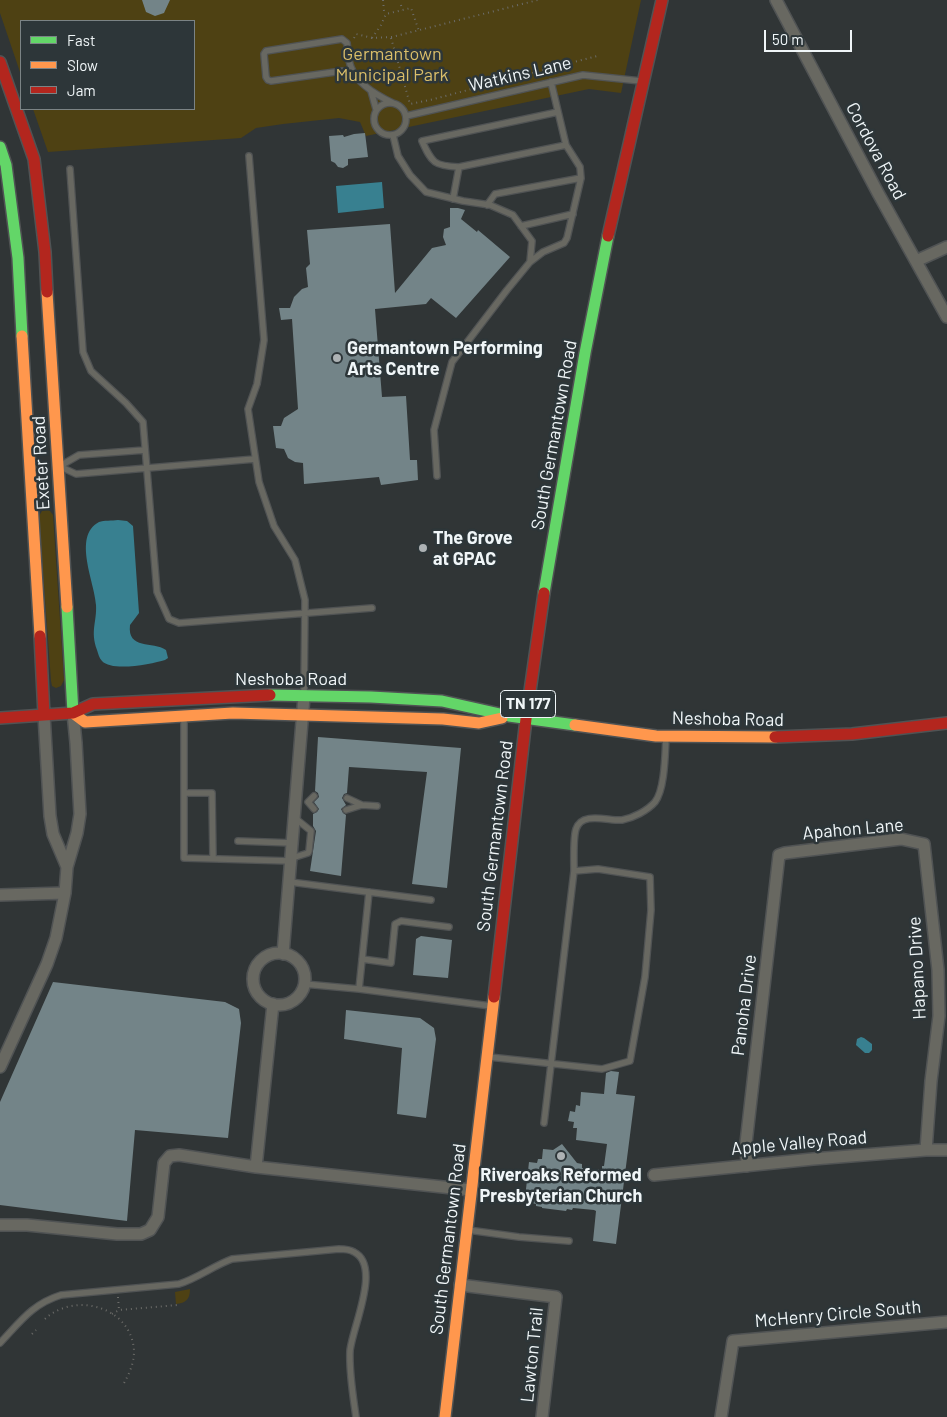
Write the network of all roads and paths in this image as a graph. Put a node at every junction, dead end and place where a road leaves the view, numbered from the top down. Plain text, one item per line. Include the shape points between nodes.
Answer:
1 (383, 0) edge
2 (538, 0) edge
3 (662, 0) edge
4 (776, 0) edge
5 (401, 5) dead end
6 (402, 10) junction
7 (386, 14) junction
8 (419, 31) junction
9 (372, 38) junction
10 (390, 38) junction
11 (353, 39) dead end
12 (598, 56) dead end
13 (0, 62) edge
14 (354, 73) junction
15 (643, 81) junction
16 (551, 82) junction
17 (370, 89) junction
18 (393, 103) junction
19 (376, 109) junction
20 (558, 112) junction
21 (406, 116) junction
22 (392, 135) junction
23 (566, 145) junction
24 (0, 147) edge
25 (249, 156) dead end
26 (459, 167) junction
27 (70, 168) dead end
28 (581, 178) junction
29 (454, 199) junction
30 (487, 205) junction
31 (573, 214) junction
32 (521, 226) junction
33 (947, 247) edge
34 (916, 261) junction
35 (530, 262) junction
36 (947, 317) edge
37 (145, 450) junction
38 (255, 459) junction
39 (59, 467) junction
40 (147, 468) junction
41 (437, 476) dead end
42 (372, 608) dead end
43 (304, 613) junction
44 (304, 697) junction
45 (73, 713) junction
46 (303, 714) junction
47 (44, 715) junction
48 (184, 716) junction
49 (508, 716) junction
50 (0, 718) edge
51 (526, 719) junction
52 (947, 723) edge
53 (667, 736) junction
54 (184, 793) junction
55 (314, 796) dead end
56 (347, 798) dead end
57 (302, 802) junction
58 (362, 804) junction
59 (377, 806) dead end
60 (314, 809) dead end
61 (346, 810) dead end
62 (295, 818) junction
63 (238, 840) dead end
64 (293, 843) junction
65 (924, 844) joint
66 (785, 852) joint
67 (213, 859) junction
68 (292, 860) junction
69 (67, 867) junction
70 (574, 871) junction
71 (290, 882) junction
72 (369, 892) junction
73 (65, 893) junction
74 (0, 895) edge
75 (431, 900) dead end
76 (449, 927) dead end
77 (283, 954) junction
78 (362, 959) junction
79 (304, 984) junction
80 (359, 989) junction
81 (274, 1004) junction
82 (493, 1006) junction
83 (486, 1056) junction
84 (552, 1064) junction
85 (0, 1067) edge
86 (544, 1123) dead end
87 (926, 1150) junction
88 (947, 1150) edge
89 (256, 1166) junction
90 (747, 1166) junction
91 (654, 1175) dead end
92 (471, 1190) junction
93 (0, 1225) edge
94 (466, 1229) junction
95 (569, 1241) dead end
96 (460, 1285) junction
97 (118, 1296) dead end
98 (178, 1305) dead end
99 (119, 1310) junction
100 (112, 1314) junction
101 (45, 1319) dead end
102 (947, 1322) edge
103 (36, 1330) dead end
104 (32, 1334) dead end
105 (0, 1344) edge
106 (123, 1384) dead end
107 (356, 1417) edge
108 (445, 1417) edge
109 (542, 1417) edge
110 (721, 1417) edge

1 - 7 path
2 - 8 path
3 - 15 street, South Germantown Road / TN 177
4 - 34 street, Cordova Road
5 - 6 path
6 - 7 path
6 - 8 path via 411,8
7 - 9 path
8 - 10 path
9 - 10 path
9 - 11 path via 356,34
10 - 12 path via 410,104
13 - 39 street, Exeter Road via 34,159 47,279
14 - 14 lane via 347,43 342,39 266,51 264,54 266,77 271,82 342,71
14 - 17 lane
15 - 16 lane, Watkins Lane via 583,75
15 - 51 street, South Germantown Road / TN 177 via 612,214 585,353
16 - 20 lane
16 - 21 lane, Watkins Lane
17 - 18 lane
17 - 19 lane
18 - 19 lane via 386,102
18 - 21 lane
19 - 22 lane via 373,122 376,127 380,132
20 - 23 lane
20 - 26 lane via 422,141 429,158 442,166
21 - 22 lane via 403,128
22 - 29 lane via 398,156 426,192
23 - 26 lane
23 - 28 lane via 580,167
24 - 47 street, Exeter Road via 6,165 18,258
25 - 38 lane via 264,340 257,384 248,409
26 - 29 lane
27 - 37 lane via 83,352 91,370 143,422
28 - 30 lane via 495,194
28 - 31 lane
29 - 30 lane
30 - 32 lane via 513,215
31 - 32 lane
31 - 35 lane via 564,243
32 - 35 lane via 532,241
33 - 34 street
34 - 36 street, Cordova Road
35 - 41 lane via 452,362 434,430
37 - 39 lane via 79,455
37 - 40 lane
38 - 40 lane
38 - 43 lane via 258,482 274,526 295,560 303,588
39 - 40 lane via 76,474
39 - 45 street, Exeter Road
40 - 43 lane via 157,592 169,619 179,623
42 - 43 lane
43 - 44 lane
44 - 45 street, Neshoba Road via 265,695 93,704
44 - 46 street
44 - 49 street, Neshoba Road via 442,701
45 - 47 street, Neshoba Road
45 - 48 street, Neshoba Road via 85,722
45 - 69 street, Exeter Road via 80,814
46 - 48 street, Neshoba Road
46 - 49 street, Neshoba Road via 478,723
46 - 57 street
47 - 50 street, Neshoba Road
47 - 69 street, Exeter Road via 51,825
48 - 54 lane
49 - 51 street, Neshoba Road
51 - 53 street, Neshoba Road
51 - 82 street, South Germantown Road / TN 177
52 - 53 street, Neshoba Road via 803,737
53 - 70 lane via 663,780 655,801 635,816 621,820 590,818 581,822 576,829
54 - 67 lane via 212,793
54 - 67 lane via 184,858
55 - 57 lane
56 - 58 lane
57 - 60 lane
57 - 62 street
58 - 59 lane
58 - 61 lane
62 - 64 street
62 - 68 lane via 311,831 310,851
63 - 64 lane
64 - 68 street
65 - 66 street, Apahon Lane via 901,839
65 - 87 street, Hapano Drive via 938,970 938,1016
66 - 90 street, Panoha Drive via 779,855 746,1143
67 - 68 lane
68 - 71 street
69 - 73 street, Exeter Road
70 - 84 lane
70 - 84 lane via 598,869 650,877 651,910 645,977 630,1061 602,1069
71 - 72 lane
71 - 77 street
72 - 75 lane
72 - 78 lane
73 - 74 street
73 - 85 street, Exeter Road via 47,964
76 - 78 lane via 402,921 395,924 391,962
77 - 79 street via 302,968
77 - 81 street via 267,956 255,969 253,977 256,992 266,1002
78 - 80 lane
79 - 80 lane
79 - 81 street via 301,992 290,1002
80 - 82 lane
81 - 89 street
82 - 83 street, South Germantown Road / TN 177
83 - 84 lane
83 - 92 street, South Germantown Road / TN 177
84 - 86 lane
87 - 88 street, Apple Valley Road
87 - 90 street, Apple Valley Road
89 - 92 street
89 - 93 street via 179,1154 170,1156 164,1163 158,1217 150,1230 142,1234
90 - 91 street, Apple Valley Road
92 - 94 street, South Germantown Road / TN 177
94 - 95 lane
94 - 96 street, South Germantown Road / TN 177
96 - 108 street, South Germantown Road / TN 177
96 - 109 street, Lawton Trail via 556,1297
97 - 99 path
98 - 99 path
99 - 100 path
100 - 101 path via 101,1308 80,1305 61,1309
100 - 106 path via 129,1332 134,1350 131,1369
102 - 110 street, McHenry Circle South via 733,1340
103 - 104 path
105 - 107 lane via 37,1305 61,1295 179,1284 232,1259 347,1250 361,1258 366,1275 350,1349

